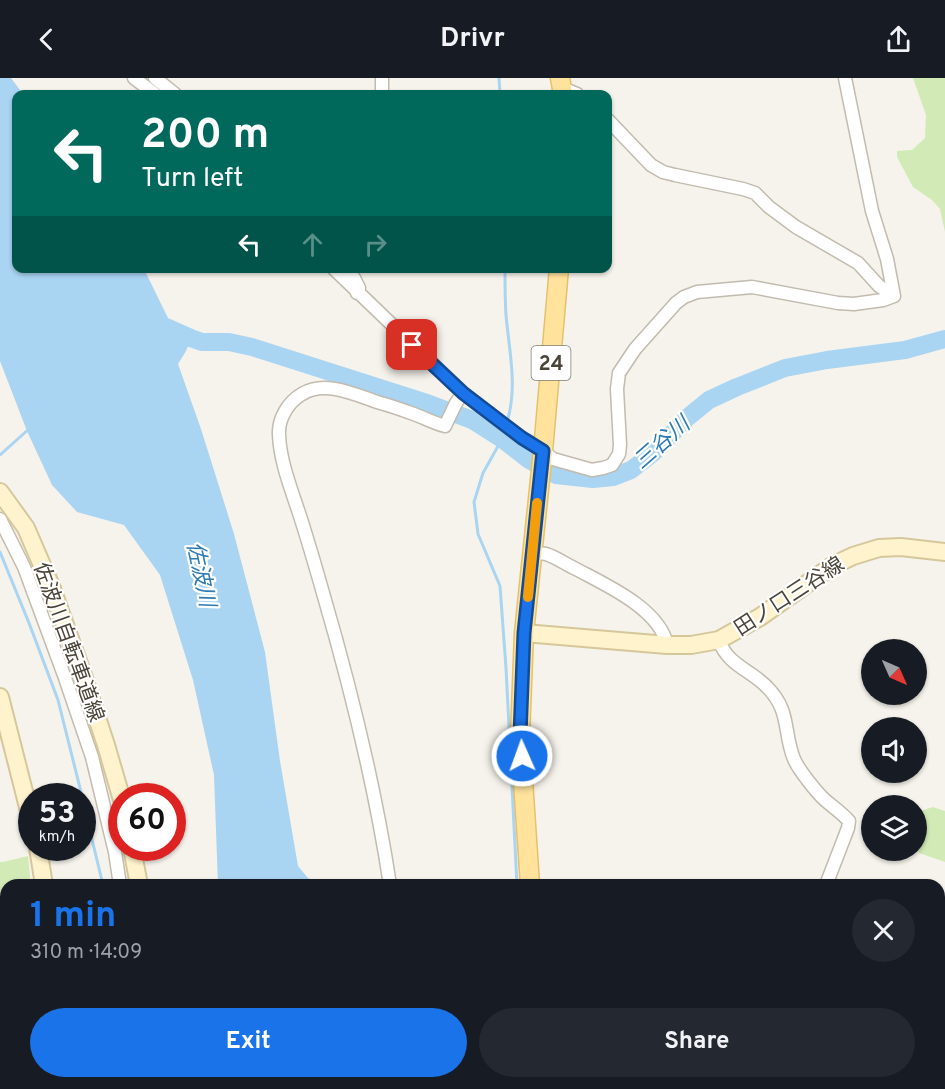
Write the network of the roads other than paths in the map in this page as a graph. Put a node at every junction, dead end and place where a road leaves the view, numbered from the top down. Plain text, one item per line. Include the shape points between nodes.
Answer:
1 (134, 78) edge
2 (155, 78) edge
3 (844, 78) edge
4 (150, 90) edge
5 (170, 90) edge
6 (612, 124) edge
7 (338, 273) edge
8 (351, 273) edge
9 (559, 273) edge
10 (357, 293) junction
11 (894, 296) junction
12 (459, 398) junction
13 (542, 462) junction
14 (0, 492) edge
15 (0, 519) edge
16 (945, 552) edge
17 (532, 554) junction
18 (524, 633) junction
19 (719, 639) junction
20 (667, 645) junction
21 (0, 697) edge
22 (22, 783) edge
23 (117, 783) edge
24 (40, 861) edge
25 (134, 861) edge
26 (43, 879) edge
27 (119, 879) edge
28 (138, 879) edge
29 (389, 879) edge
30 (530, 879) edge
31 (828, 879) edge

1 - 4 street
2 - 5 street
3 - 11 street
6 - 11 street via 651,165 663,172 755,194 796,227 858,263
7 - 10 street
8 - 10 street via 359,288
9 - 13 main road, 24
10 - 12 street
11 - 13 street via 838,303 752,287 697,292 684,297 619,372 620,445 612,465 592,470 553,459
12 - 13 street via 522,438
12 - 29 street via 445,426 351,393 315,388 288,406 280,420 278,434 289,483 340,651
13 - 17 main road, 24
14 - 23 main road, 佐波川自転車道線 via 26,528 51,586
15 - 27 street via 24,567 92,757
16 - 19 main road, 田ノ口三谷線 via 902,547 853,555 760,617
17 - 18 main road, 24
17 - 20 street via 546,554 633,600 657,623
18 - 20 main road, 田ノ口三谷線
18 - 30 main road, 24 via 520,735
19 - 20 main road, 田ノ口三谷線
19 - 31 street via 722,650 766,686 780,703 795,761 823,799 849,821
21 - 22 main road
24 - 26 main road
25 - 28 main road

